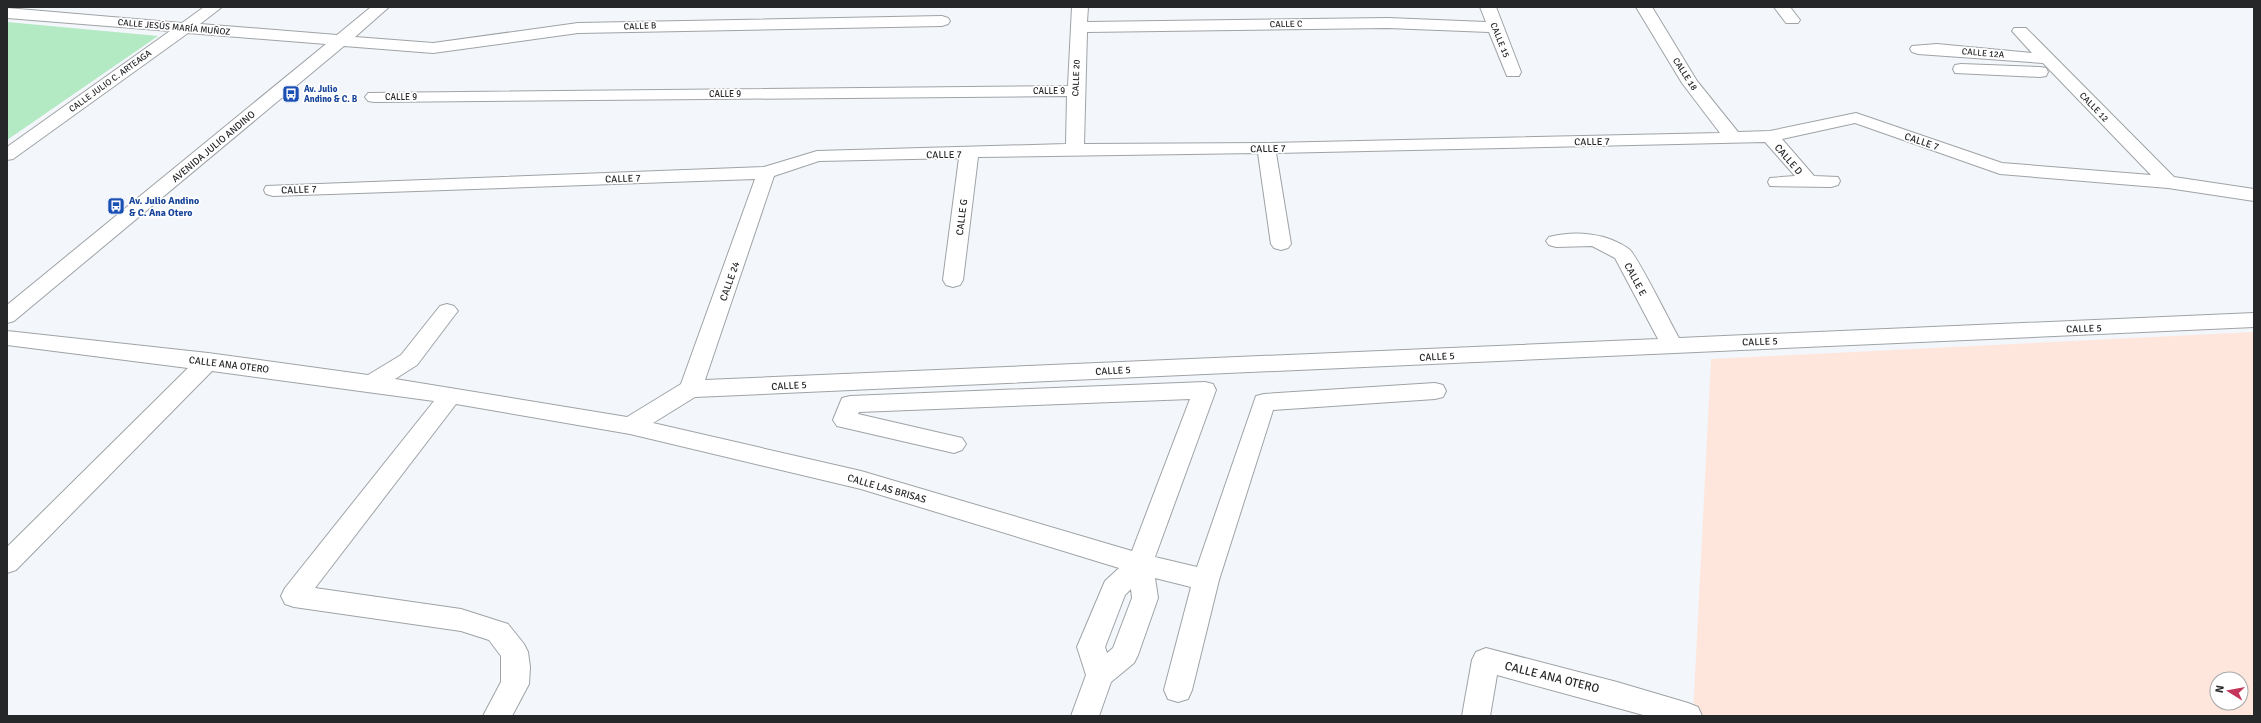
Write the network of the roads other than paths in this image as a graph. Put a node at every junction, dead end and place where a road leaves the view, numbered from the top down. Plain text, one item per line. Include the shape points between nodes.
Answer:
1 (214, 7) edge
2 (381, 7) edge
3 (1080, 7) edge
4 (1488, 7) edge
5 (1644, 7) edge
6 (1782, 7) edge
7 (7, 13) edge
8 (1792, 20) dead end
9 (942, 21) dead end
10 (1079, 27) junction
11 (1494, 27) junction
12 (184, 28) junction
13 (2020, 32) dead end
14 (341, 40) junction
15 (1918, 49) dead end
16 (2048, 59) junction
17 (1960, 69) dead end
18 (1513, 72) dead end
19 (2062, 73) junction
20 (1076, 91) junction
21 (374, 97) dead end
22 (1770, 136) junction
23 (1733, 138) junction
24 (1266, 148) junction
25 (1075, 149) junction
26 (969, 153) junction
27 (7, 155) edge
28 (766, 173) junction
29 (1809, 181) junction
30 (1831, 181) dead end
31 (1777, 182) dead end
32 (2168, 182) junction
33 (273, 190) dead end
34 (2254, 195) edge
35 (1556, 241) dead end
36 (1281, 244) dead end
37 (953, 280) dead end
38 (447, 311) dead end
39 (7, 316) edge
40 (2254, 320) edge
41 (7, 338) edge
42 (1672, 345) junction
43 (208, 361) junction
44 (371, 384) junction
45 (691, 389) junction
46 (1435, 391) dead end
47 (451, 395) junction
48 (630, 426) junction
49 (954, 444) dead end
50 (7, 563) edge
51 (1140, 564) junction
52 (1206, 580) junction
53 (1178, 690) dead end
54 (497, 716) edge
55 (1085, 716) edge
56 (1476, 716) edge
57 (1688, 716) edge

1 - 12 street, CALLE JULIO C. ARTEAGA
2 - 14 street, AVENIDA JULIO ANDINO
3 - 10 street, CALLE 20
4 - 11 street, CALLE 15
5 - 23 street, CALLE 18 via 1690,83
6 - 8 street
7 - 12 street, CALLE JESÚS MARÍA MUÑOZ
9 - 14 street, CALLE B via 728,18 578,28 434,48
10 - 11 street, CALLE C via 1388,23
10 - 20 street, CALLE 20
11 - 18 street, CALLE 15
12 - 14 street, CALLE JESÚS MARÍA MUÑOZ
12 - 27 street, CALLE JULIO C. ARTEAGA
13 - 16 street, CALLE 12
14 - 39 street, AVENIDA JULIO ANDINO
15 - 16 street, CALLE 12A
16 - 19 street, CALLE 12
17 - 19 street
19 - 32 street, CALLE 12
20 - 21 street, CALLE 9
20 - 25 street, CALLE 20
22 - 23 street, CALLE 7
22 - 29 street, CALLE D
22 - 32 street, CALLE 7 via 1856,118 2000,168
23 - 24 street, CALLE 7
24 - 25 street, CALLE 7
24 - 36 street
25 - 26 street, CALLE 7
26 - 28 street, CALLE 7 via 817,156
26 - 37 street, CALLE G
28 - 33 street, CALLE 7
28 - 45 street, CALLE 24
29 - 30 street
29 - 31 street
32 - 34 street, CALLE 7
35 - 42 street, CALLE E via 1595,240 1623,254
38 - 44 street via 409,360
40 - 42 street, CALLE 5
41 - 43 street, CALLE ANA OTERO
42 - 45 street, CALLE 5
43 - 44 street, CALLE ANA OTERO
43 - 50 street
44 - 47 street, CALLE ANA OTERO
45 - 48 street, CALLE 5
46 - 52 street via 1264,402
47 - 48 street, CALLE LAS BRISAS
47 - 54 street via 294,596 461,620 498,632 514,652 516,667 515,684
48 - 51 street, CALLE LAS BRISAS via 861,480
49 - 51 street via 845,420 850,404 1204,390
51 - 52 street, CALLE LAS BRISAS
51 - 55 street via 1145,598 1124,655 1100,675
52 - 53 street
56 - 57 street, CALLE ANA OTERO via 1486,660 1617,694

